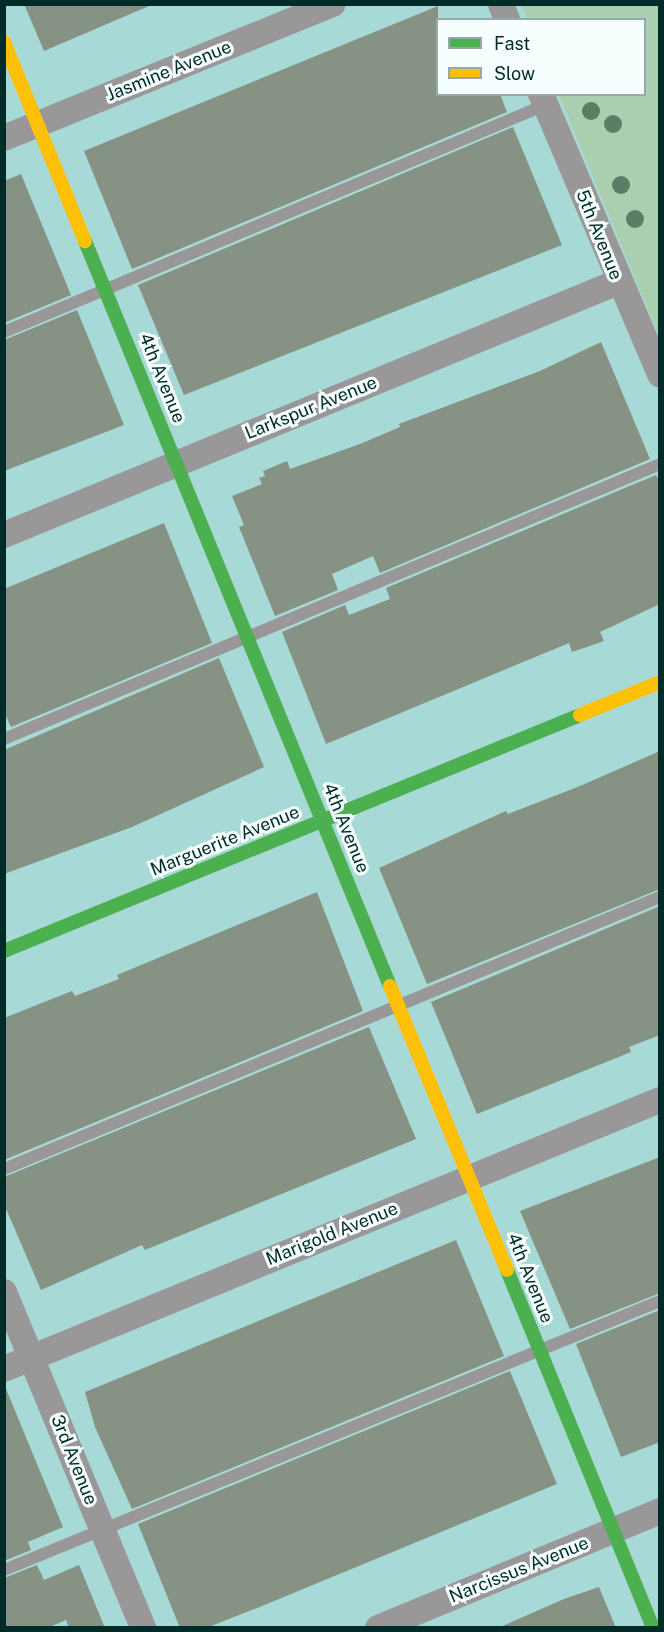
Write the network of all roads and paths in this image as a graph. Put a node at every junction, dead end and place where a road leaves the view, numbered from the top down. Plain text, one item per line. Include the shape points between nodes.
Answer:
1 (333, 4) edge
2 (4, 42) edge
3 (543, 100) edge
4 (38, 124) junction
5 (4, 138) edge
6 (618, 282) junction
7 (107, 291) junction
8 (4, 332) edge
9 (660, 375) edge
10 (177, 463) junction
11 (660, 464) edge
12 (4, 535) edge
13 (249, 638) junction
14 (660, 682) edge
15 (4, 739) edge
16 (324, 819) junction
17 (660, 897) edge
18 (4, 951) edge
19 (398, 1005) junction
20 (660, 1100) edge
21 (4, 1169) edge
22 (469, 1177) junction
23 (4, 1292) edge
24 (660, 1301) edge
25 (540, 1350) junction
26 (32, 1358) junction
27 (4, 1369) edge
28 (660, 1511) edge
29 (102, 1530) junction
30 (614, 1531) junction
31 (4, 1570) edge
32 (143, 1628) edge
33 (378, 1628) edge
34 (653, 1628) edge

1 - 4 street, Jasmine Avenue
2 - 4 street, 4th Avenue
3 - 6 street, 5th Avenue
3 - 7 lane
4 - 5 street, Jasmine Avenue
4 - 7 street, 4th Avenue
6 - 9 street, 5th Avenue
6 - 10 street, Larkspur Avenue
7 - 8 lane
7 - 10 street, 4th Avenue
10 - 12 street, Larkspur Avenue
10 - 13 street, 4th Avenue
11 - 13 lane
13 - 15 lane
13 - 16 street, 4th Avenue
14 - 16 street, Marguerite Avenue
16 - 18 street, Marguerite Avenue
16 - 19 street, 4th Avenue
17 - 19 lane
19 - 21 lane
19 - 22 street, 4th Avenue
20 - 22 street, Marigold Avenue
22 - 25 street, 4th Avenue
22 - 26 street, Marigold Avenue
23 - 26 street, 3rd Avenue
24 - 25 lane
25 - 29 lane
25 - 30 street, 4th Avenue
26 - 27 street, Marigold Avenue
26 - 29 street, 3rd Avenue
28 - 30 street, Narcissus Avenue
29 - 31 lane
29 - 32 street, 3rd Avenue
30 - 33 street, Narcissus Avenue
30 - 34 street, 4th Avenue

